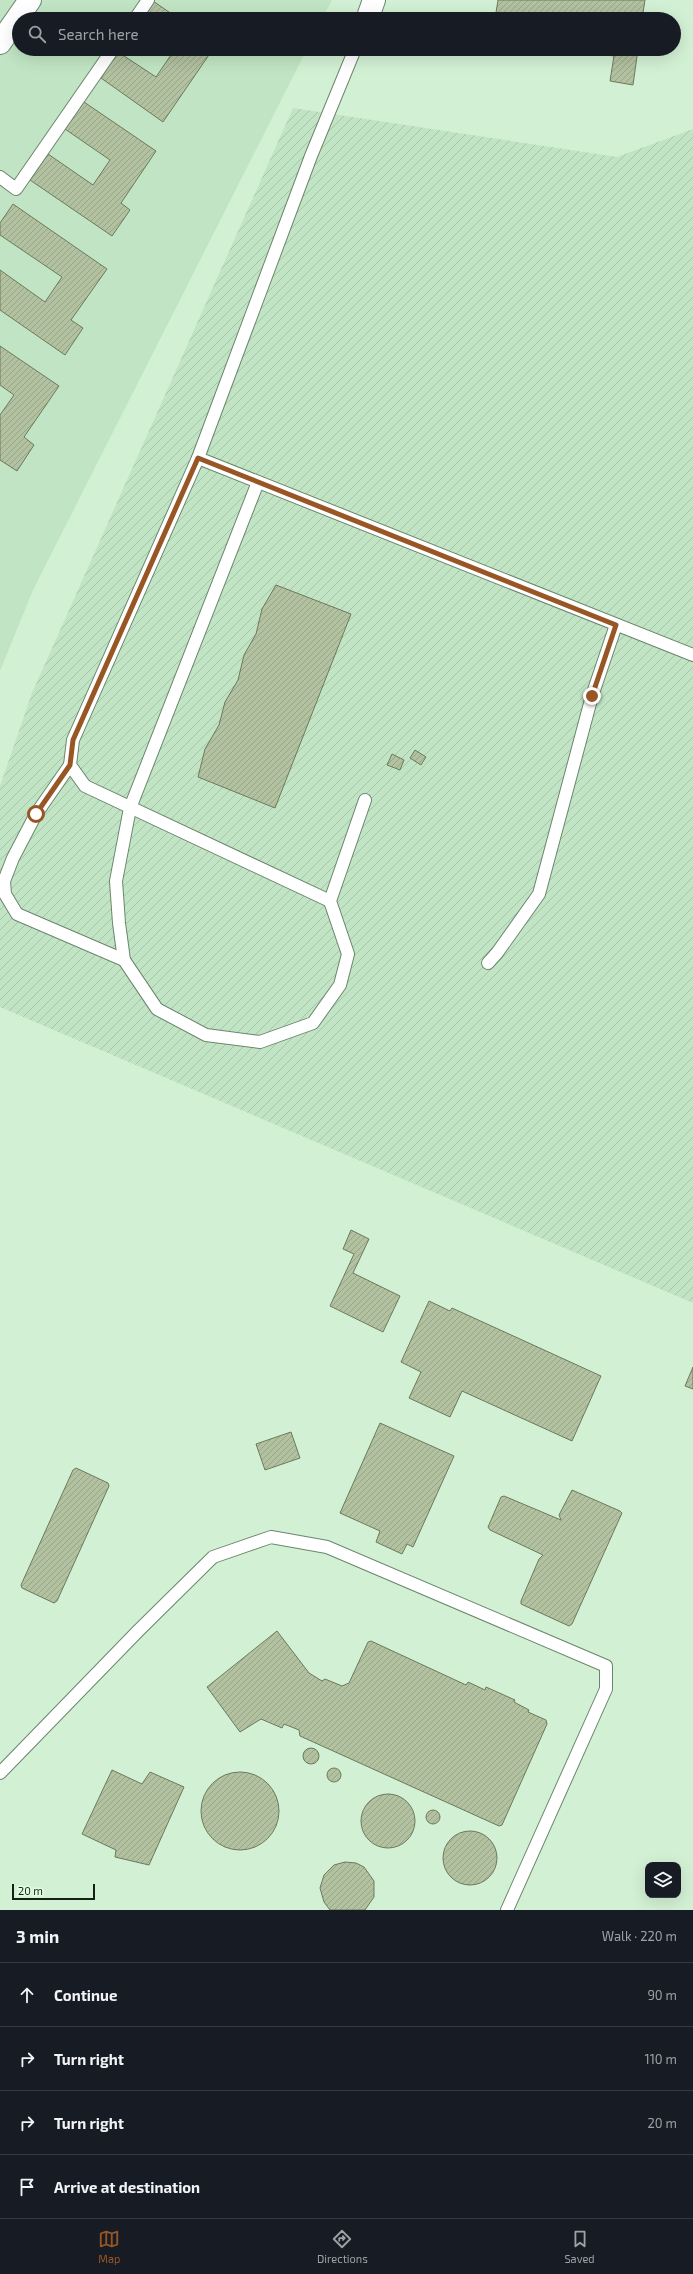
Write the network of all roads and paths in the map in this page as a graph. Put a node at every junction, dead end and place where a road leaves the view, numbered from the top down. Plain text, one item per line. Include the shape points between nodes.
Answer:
1 (30, 0) edge
2 (148, 0) edge
3 (22, 12) edge
4 (139, 12) edge
5 (12, 26) edge
6 (0, 43) edge
7 (108, 56) edge
8 (352, 56) edge
9 (0, 177) edge
10 (198, 458) junction
11 (258, 482) junction
12 (616, 625) junction
13 (693, 655) edge
14 (70, 765) junction
15 (365, 800) dead end
16 (130, 808) junction
17 (330, 901) junction
18 (124, 960) junction
19 (488, 963) dead end
20 (0, 1773) edge
21 (506, 1910) edge

1 - 3 street
2 - 4 lane
5 - 6 street
7 - 9 lane via 16,189
8 - 10 lane via 311,156
10 - 11 lane
10 - 14 lane via 73,740
11 - 12 lane
11 - 16 lane
12 - 13 lane
12 - 19 lane via 592,696 539,894
14 - 16 lane via 85,786
14 - 18 lane via 36,814 13,858 4,881 5,894 17,914
15 - 17 lane
16 - 17 lane
16 - 18 lane via 116,881
17 - 18 lane via 348,954 340,985 313,1023 260,1042 206,1035 157,1009
20 - 21 lane via 214,1557 271,1536 327,1547 606,1666 606,1689

